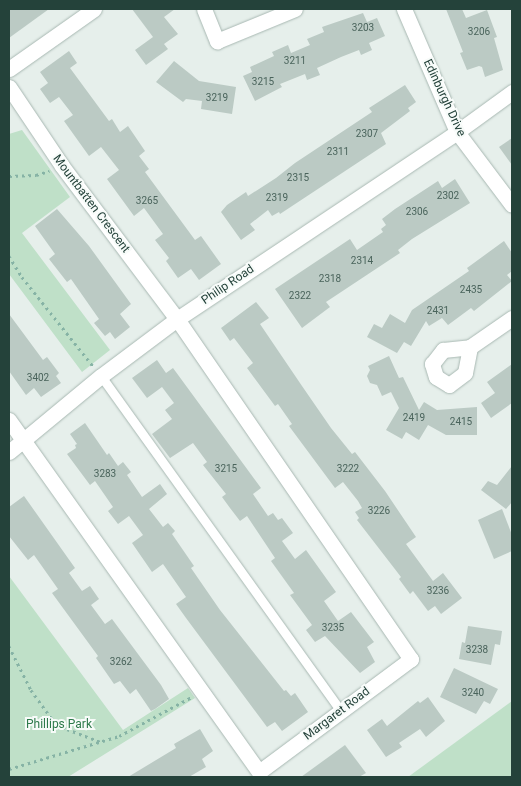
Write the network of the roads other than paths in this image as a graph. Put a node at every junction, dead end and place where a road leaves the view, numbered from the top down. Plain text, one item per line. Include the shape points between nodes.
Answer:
1 (94, 9) edge
2 (204, 9) edge
3 (295, 9) edge
4 (404, 9) edge
5 (9, 69) edge
6 (9, 87) edge
7 (512, 92) edge
8 (457, 132) junction
9 (512, 205) edge
10 (512, 318) edge
11 (177, 319) junction
12 (470, 347) dead end
13 (101, 376) junction
14 (9, 420) edge
15 (23, 440) junction
16 (9, 452) edge
17 (341, 711) junction
18 (255, 774) edge

1 - 5 street
2 - 3 street via 217,41
4 - 8 street, Edinburgh Drive
6 - 11 street, Mountbatten Crescent via 62,166
7 - 8 street, Philip Road
8 - 9 street, Edinburgh Drive
8 - 11 street, Philip Road
10 - 12 street
11 - 13 street, Philip Road
11 - 17 street, Margaret Road via 411,659
13 - 15 street, Philip Road
13 - 17 lane
14 - 15 street, Margaret Road
15 - 16 street, Philip Road
15 - 18 street, Margaret Road
17 - 18 street, Margaret Road

